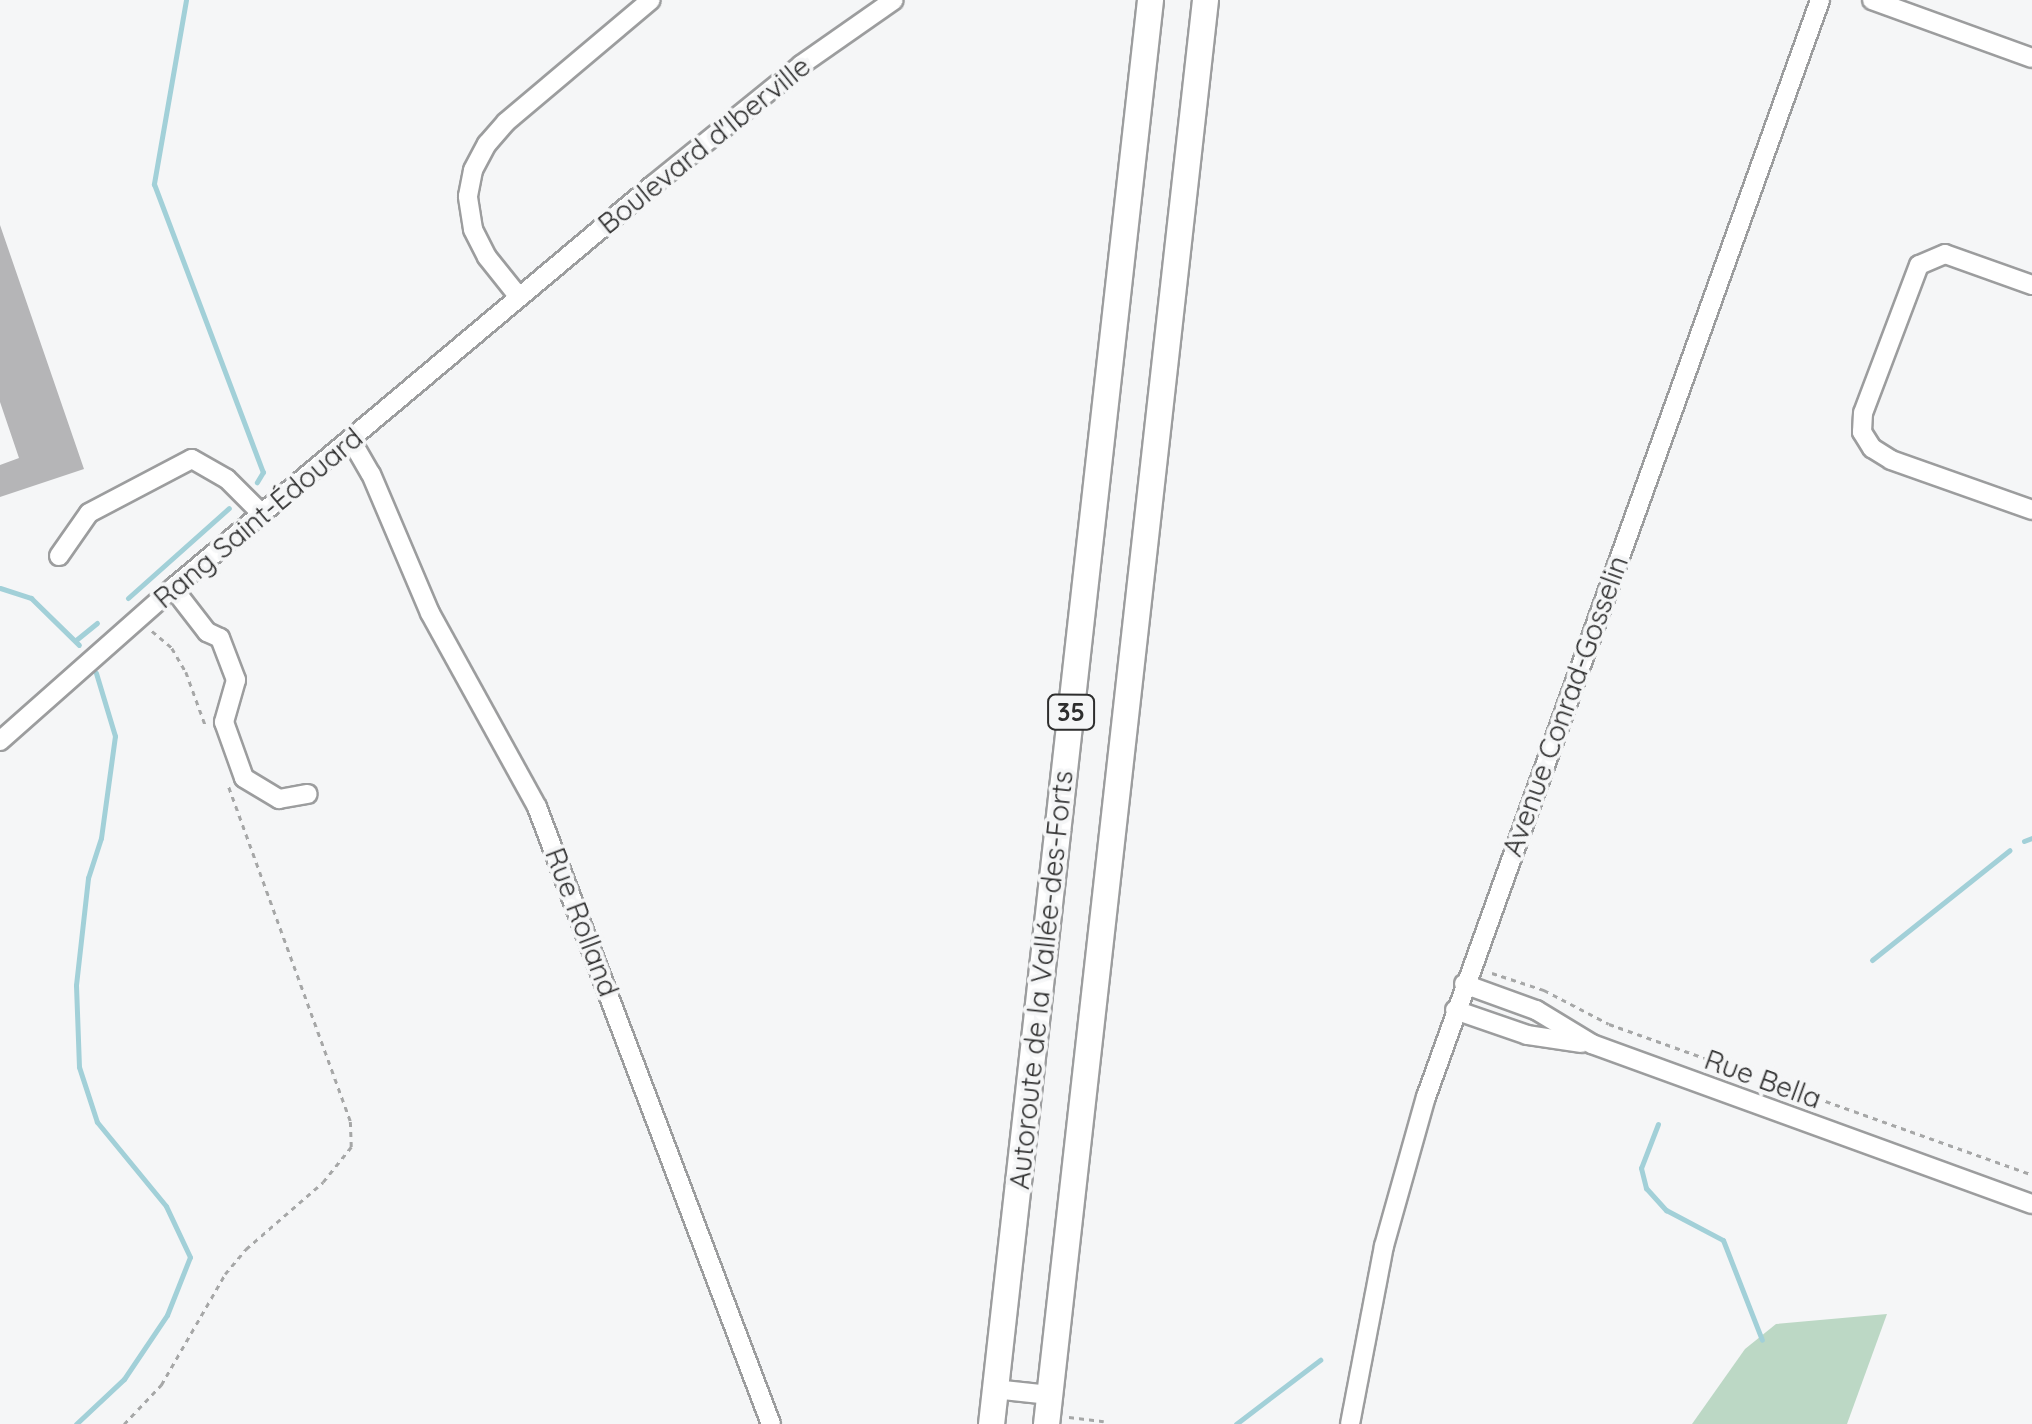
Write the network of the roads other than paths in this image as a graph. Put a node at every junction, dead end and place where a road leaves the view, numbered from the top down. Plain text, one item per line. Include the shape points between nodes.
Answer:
1 (651, 0) edge
2 (894, 0) edge
3 (1150, 0) edge
4 (1204, 0) edge
5 (1820, 0) edge
6 (1872, 0) edge
7 (2032, 58) edge
8 (2032, 286) edge
9 (519, 298) junction
10 (351, 440) junction
11 (2032, 510) edge
12 (262, 514) junction
13 (59, 556) dead end
14 (173, 588) junction
15 (0, 741) edge
16 (308, 794) dead end
17 (1464, 984) junction
18 (1455, 1010) junction
19 (1592, 1044) junction
20 (2032, 1204) edge
21 (994, 1389) junction
22 (1048, 1411) edge
23 (772, 1424) edge
24 (990, 1424) edge
25 (1350, 1424) edge

1 - 9 street via 506,122 473,170 468,196 474,229
2 - 9 street, Boulevard d'Iberville via 785,77
3 - 21 highway, Autoroute de la Vallée-des-Forts / 35
4 - 22 highway, Autoroute de la Vallée-des-Forts / 35
5 - 17 street, Avenue Conrad-Gosselin
6 - 7 street
8 - 11 street via 1945,254 1918,265 1863,413 1862,432 1891,460
9 - 10 street, Rang Saint-Édouard
10 - 12 street, Rang Saint-Édouard
10 - 23 street, Rue Rolland via 426,604 537,806
12 - 13 street via 227,479 192,459 89,513
12 - 14 street, Rang Saint-Édouard
14 - 15 street, Rang Saint-Édouard
14 - 16 street via 220,638 236,680 224,722 244,778 279,799
17 - 18 street, Avenue Conrad-Gosselin
17 - 19 street, Rue Bella via 1536,1010
18 - 19 street, Rue Bella via 1528,1035
18 - 25 street, Avenue Conrad-Gosselin via 1394,1207
19 - 20 street, Rue Bella
21 - 22 street
21 - 24 highway, Autoroute de la Vallée-des-Forts / 35

